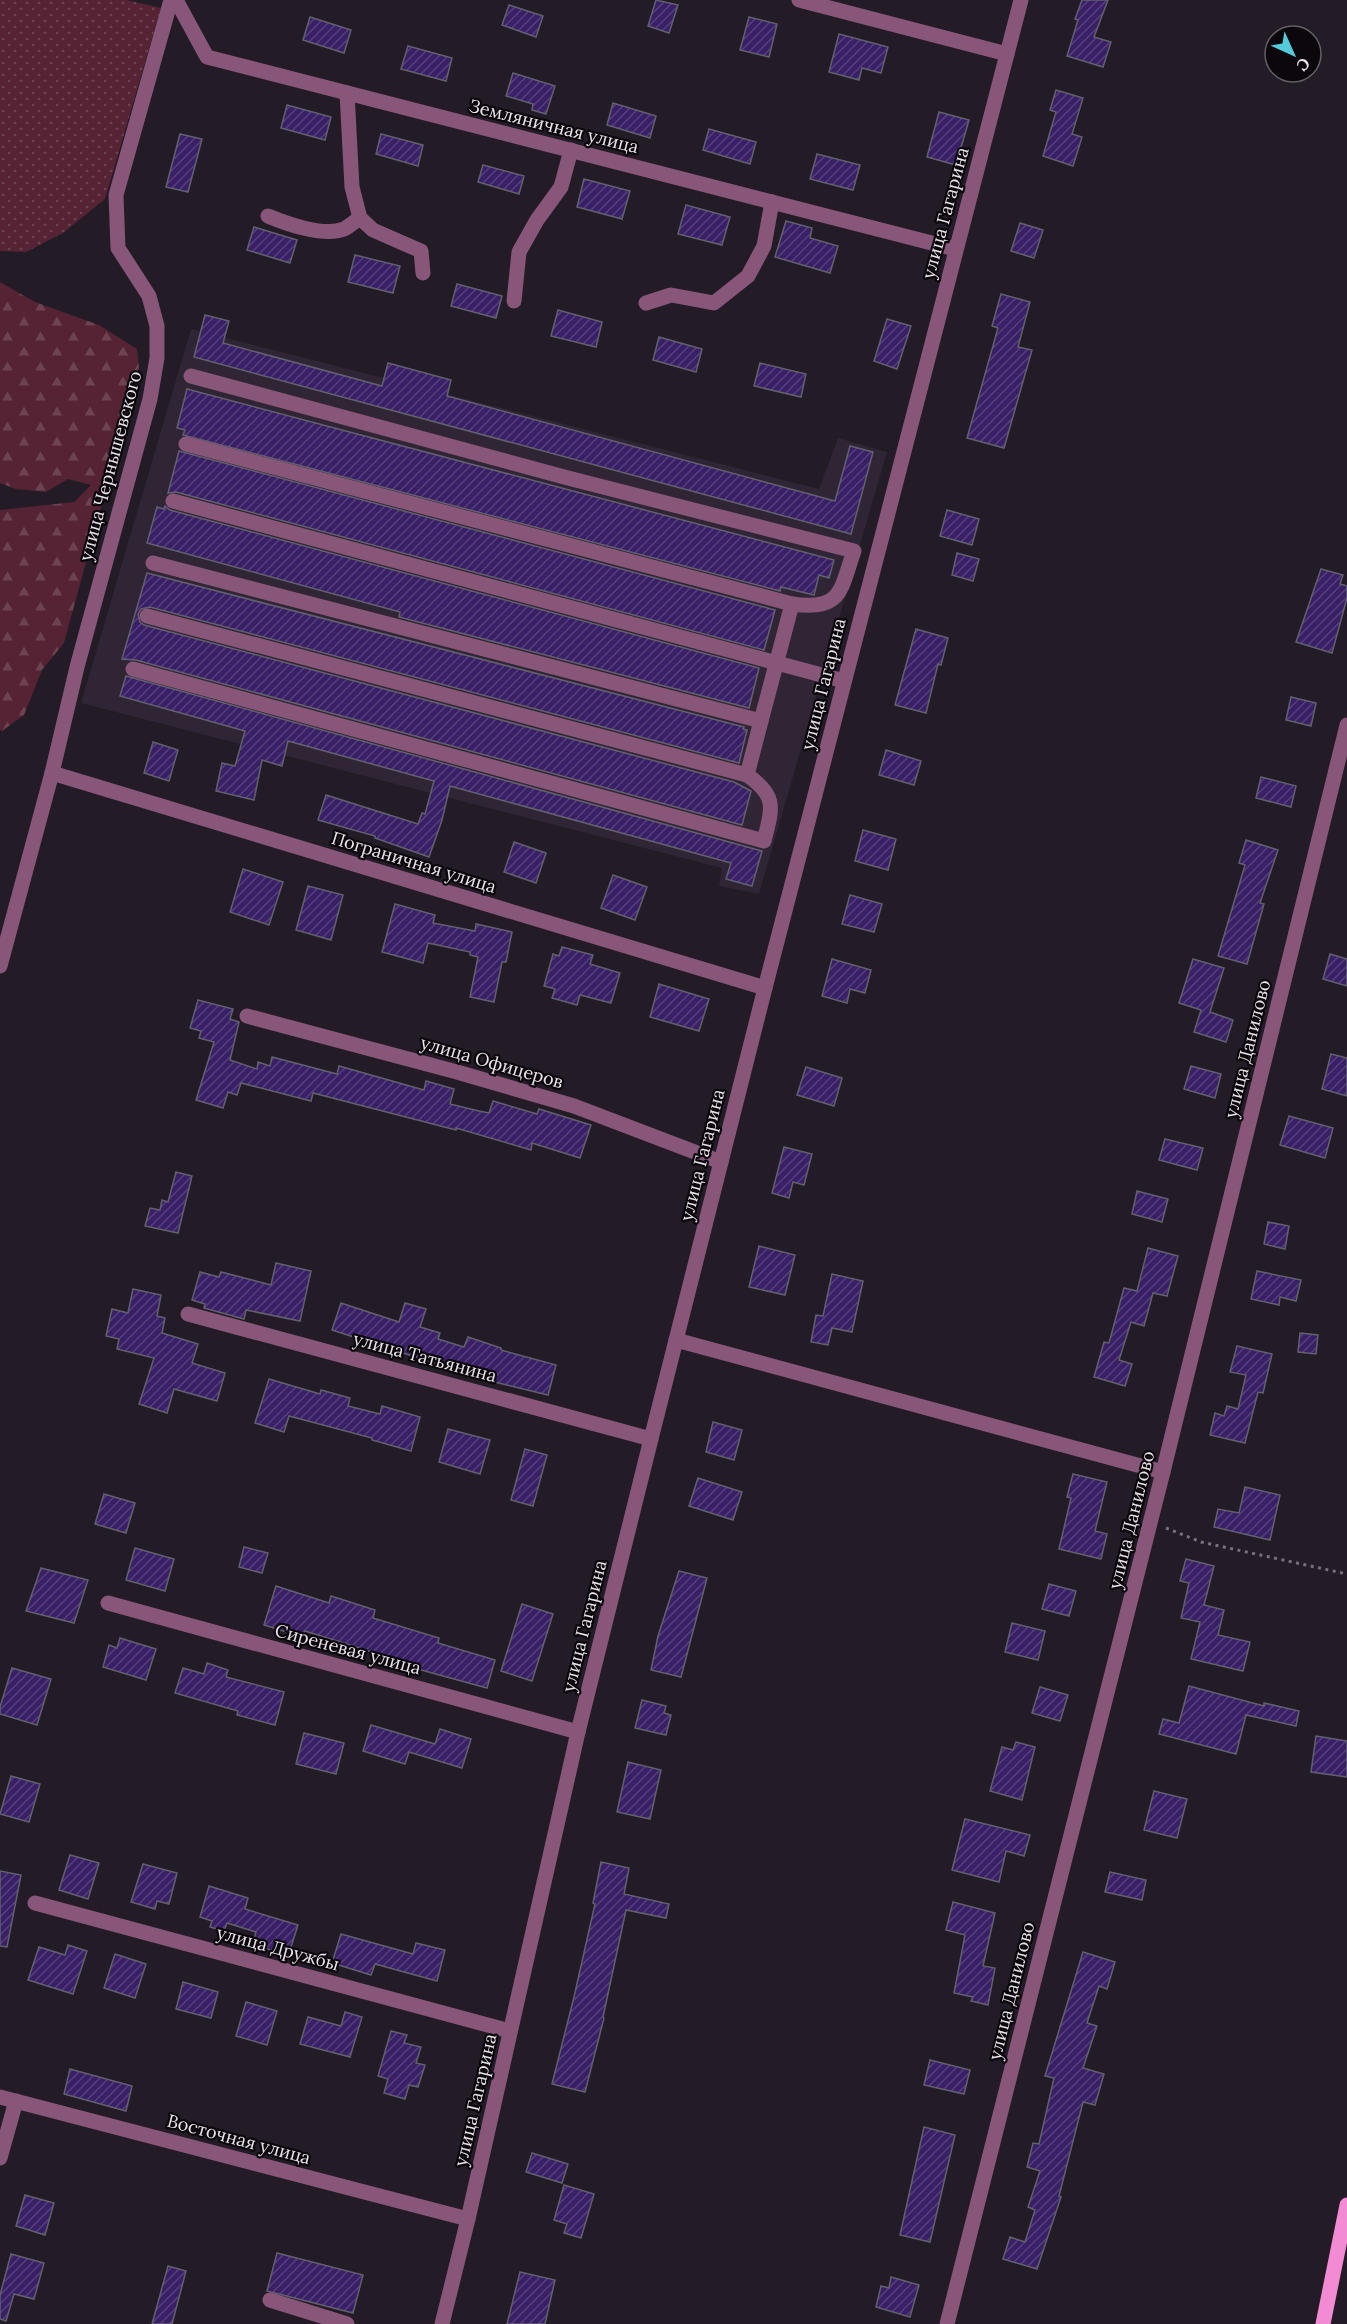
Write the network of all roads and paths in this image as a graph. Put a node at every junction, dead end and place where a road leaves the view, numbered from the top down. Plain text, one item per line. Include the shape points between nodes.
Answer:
1 (171, 0) edge
2 (176, 0) edge
3 (799, 0) edge
4 (1021, 0) edge
5 (1007, 54) junction
6 (347, 93) junction
7 (571, 150) junction
8 (772, 202) junction
9 (268, 216) dead end
10 (360, 218) junction
11 (955, 249) junction
12 (423, 273) dead end
13 (514, 301) dead end
14 (646, 303) dead end
15 (191, 376) dead end
16 (186, 444) dead end
17 (173, 501) dead end
18 (153, 563) dead end
19 (792, 604) junction
20 (147, 616) dead end
21 (777, 662) junction
22 (134, 669) dead end
23 (844, 681) junction
24 (761, 721) junction
25 (1347, 725) edge
26 (52, 773) junction
27 (747, 775) junction
28 (0, 966) edge
29 (765, 988) junction
30 (247, 1016) dead end
31 (721, 1162) junction
32 (188, 1314) dead end
33 (676, 1340) junction
34 (651, 1439) junction
35 (1163, 1472) junction
36 (1150, 1522) junction
37 (1347, 1574) edge
38 (108, 1603) dead end
39 (578, 1732) junction
40 (35, 1903) dead end
41 (510, 2031) junction
42 (0, 2097) edge
43 (15, 2101) junction
44 (0, 2158) edge
45 (1347, 2205) edge
46 (468, 2220) junction
47 (270, 2300) dead end
48 (347, 2324) edge
49 (442, 2324) edge
50 (947, 2324) edge
51 (1323, 2324) edge

1 - 26 street, улица Чернышевского via 116,195 118,248 149,296 157,326 157,358 150,399
2 - 6 street, Земляничная улица via 207,57
3 - 5 street
4 - 5 street, улица Гагарина
5 - 11 street, улица Гагарина
6 - 7 street, Земляничная улица
6 - 10 street via 351,187
7 - 8 street, Земляничная улица
7 - 13 street via 561,187 519,252
8 - 11 street, Земляничная улица
8 - 14 street via 764,246 748,276 714,303 671,295
9 - 10 street via 291,226 324,230 343,229
10 - 12 street via 373,230 420,251
11 - 23 street, улица Гагарина
15 - 19 street via 854,551 840,591 829,602 814,607
16 - 19 street
17 - 21 street
18 - 24 street
19 - 21 street
20 - 27 street
21 - 23 street
21 - 24 street
22 - 27 street via 764,841 772,809 770,797 762,784
23 - 29 street, улица Гагарина
24 - 27 street
25 - 35 street, улица Данилово
26 - 28 street, улица Чернышевского
26 - 29 street, Пограничная улица
29 - 31 street, улица Гагарина
30 - 31 street, улица Офицеров via 574,1106
31 - 33 street, улица Гагарина
32 - 34 street, улица Татьянина
33 - 34 street, улица Гагарина
33 - 35 street
34 - 39 street, улица Гагарина
35 - 36 street, улица Данилово
36 - 37 path via 1201,1542
36 - 50 street, улица Данилово
38 - 39 street, Сиреневая улица
39 - 41 street, улица Гагарина
40 - 41 street, улица Дружбы
41 - 46 street, улица Гагарина
42 - 43 street, Восточная улица
43 - 44 street
43 - 46 street, Восточная улица
45 - 51 main road
46 - 49 street, улица Гагарина
47 - 48 street

